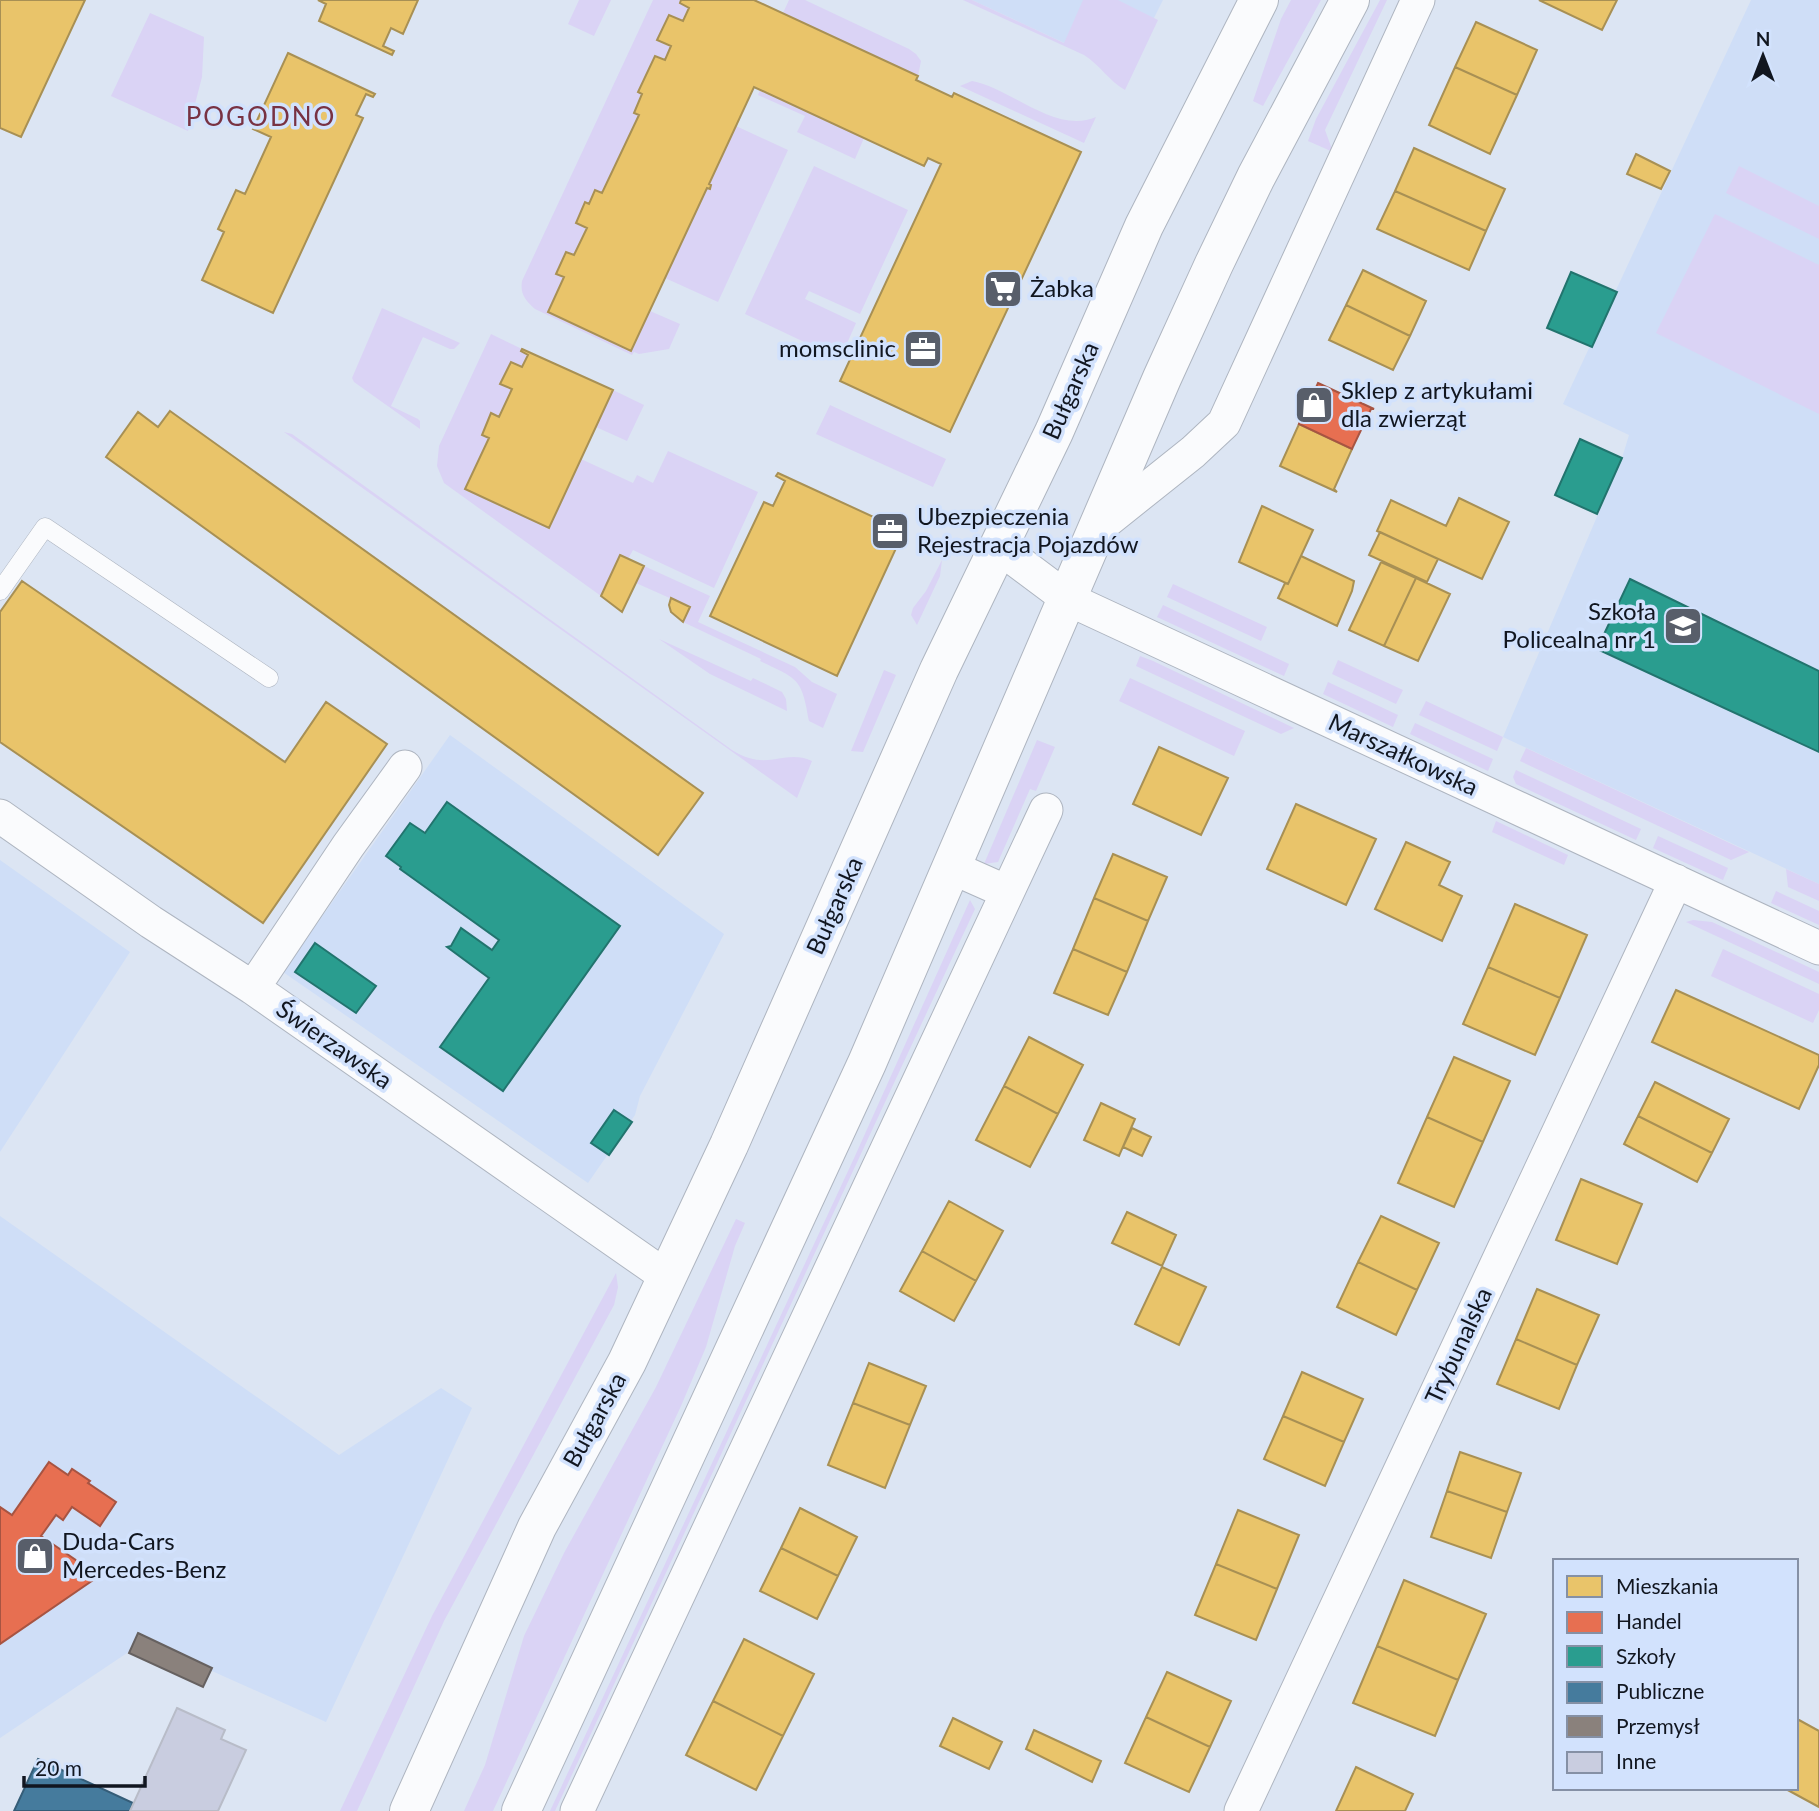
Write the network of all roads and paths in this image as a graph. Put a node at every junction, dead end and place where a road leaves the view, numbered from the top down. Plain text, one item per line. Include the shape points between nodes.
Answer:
1 (1259, 0) edge
2 (1350, 0) edge
3 (1418, 0) edge
4 (1099, 527) junction
5 (998, 546) junction
6 (0, 591) edge
7 (1068, 599) junction
8 (269, 678) dead end
9 (405, 767) dead end
10 (1046, 810) dead end
11 (0, 816) edge
12 (953, 869) junction
13 (1676, 881) junction
14 (1007, 892) junction
15 (1819, 948) edge
16 (253, 988) junction
17 (667, 1277) junction
18 (409, 1811) edge
19 (522, 1811) edge
20 (577, 1811) edge
21 (1241, 1811) edge

1 - 5 street, Bułgarska via 1144,226 1054,432
2 - 4 street via 1214,264
3 - 4 street via 1224,423
4 - 7 street
5 - 7 street, Marszałkowska
5 - 17 street, Bułgarska
6 - 8 lane via 45,527
7 - 12 street
7 - 13 street, Marszałkowska
9 - 16 street
10 - 14 street
11 - 16 street, Świerzawska
12 - 14 street
12 - 19 street
13 - 15 street, Marszałkowska
13 - 21 street, Trybunalska
14 - 20 street
16 - 17 street, Świerzawska
17 - 18 street, Bułgarska via 627,1362 537,1527

